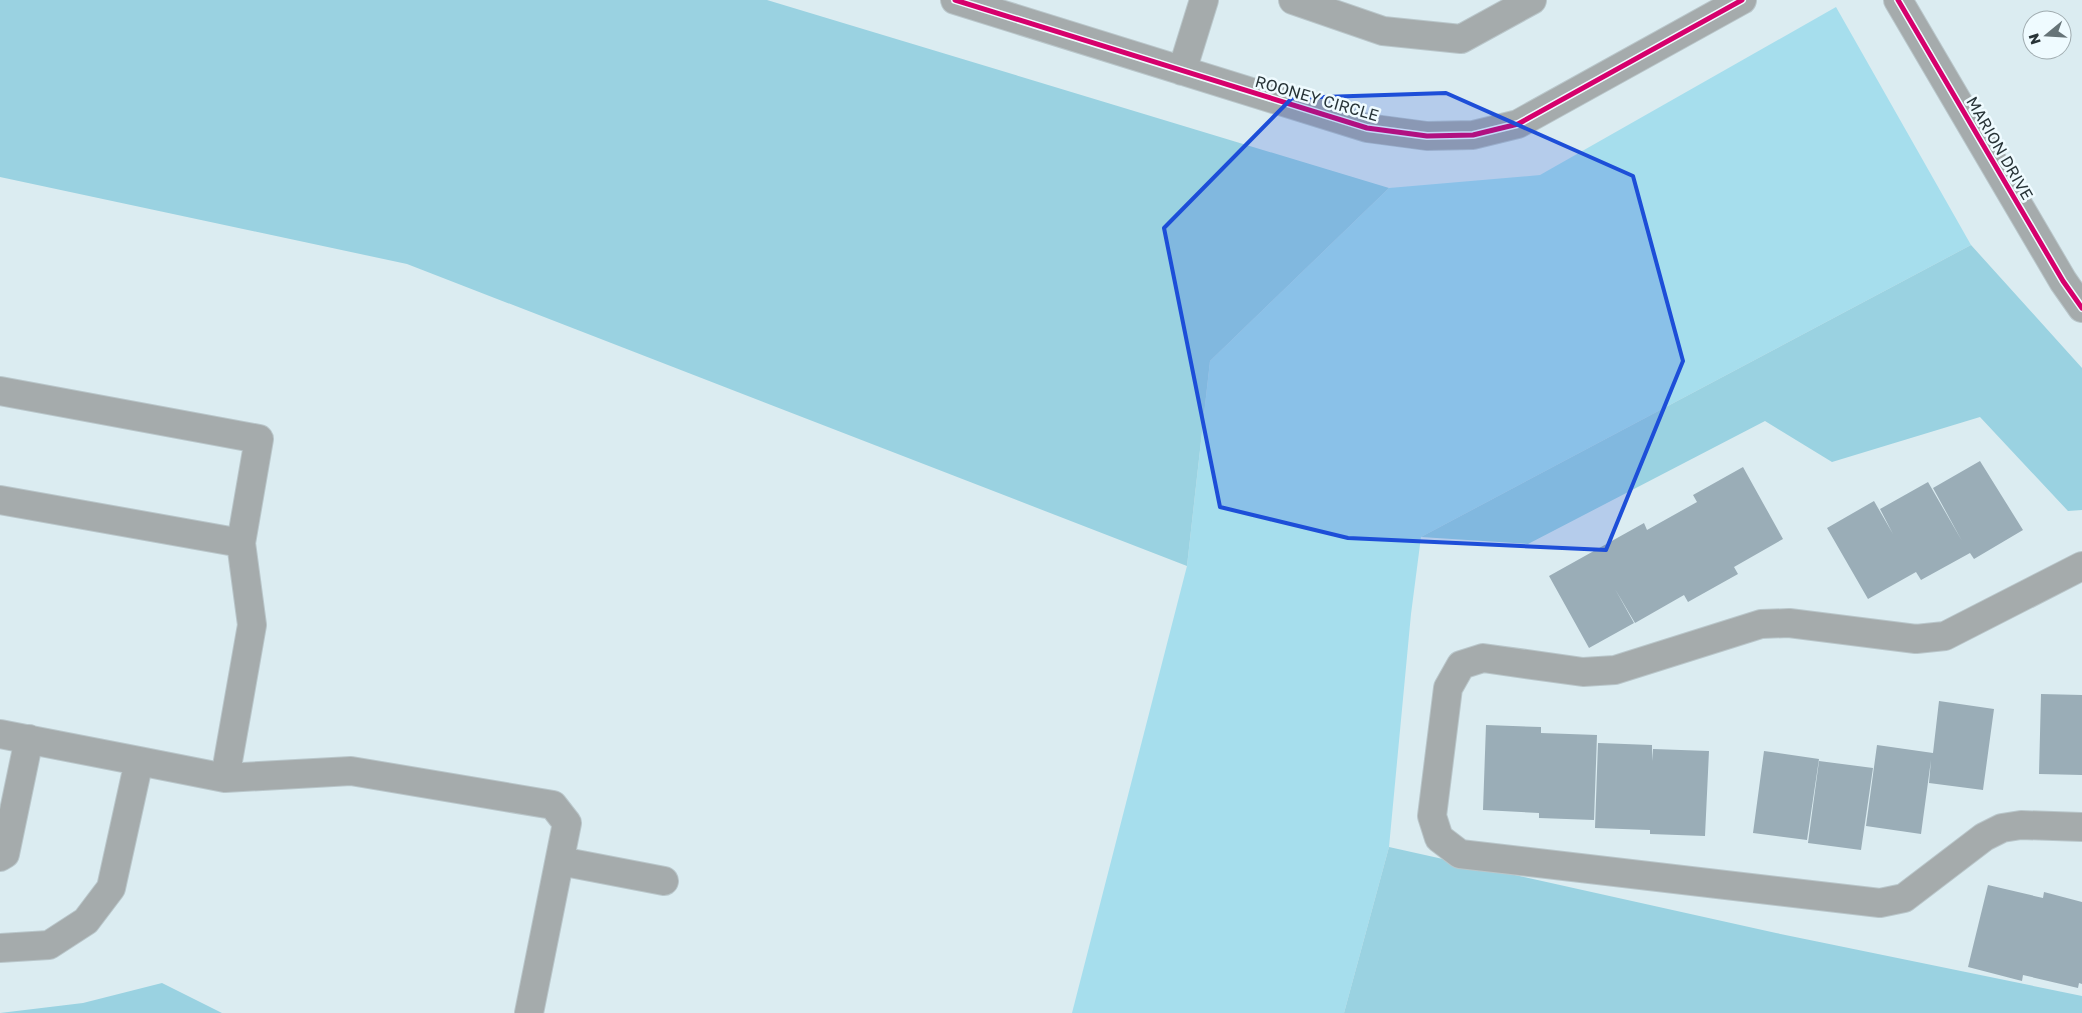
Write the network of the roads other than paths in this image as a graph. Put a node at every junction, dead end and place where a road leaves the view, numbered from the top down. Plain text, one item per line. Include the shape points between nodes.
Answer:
1 (955, 0) edge
2 (1204, 0) edge
3 (1293, 0) edge
4 (1532, 0) edge
5 (1742, 0) edge
6 (1898, 0) edge
7 (1323, 5) edge
8 (1182, 71) junction
9 (2078, 295) edge
10 (0, 391) edge
11 (0, 500) edge
12 (241, 542) junction
13 (2082, 566) edge
14 (0, 734) edge
15 (29, 739) junction
16 (139, 761) junction
17 (225, 778) junction
18 (2082, 827) edge
19 (0, 857) edge
20 (560, 861) junction
21 (664, 882) dead end
22 (0, 948) edge
23 (529, 1013) edge

1 - 8 street, ROONEY CIRCLE
2 - 8 street
3 - 7 street
4 - 7 street via 1461,38 1383,31
5 - 8 street, ROONEY CIRCLE via 1518,124 1474,135 1427,136 1367,128
6 - 9 street, MARION DRIVE
10 - 12 street via 259,439
11 - 12 street
12 - 17 street via 252,626
13 - 18 street via 1945,636 1916,639 1789,623 1761,624 1615,670 1583,672 1484,658 1461,665 1448,688 1432,816 1439,838 1460,854 1880,903 1904,898 1984,837 2002,828 2021,824
14 - 15 street
15 - 16 street
15 - 19 street via 5,854
16 - 17 street
16 - 22 street via 111,888 86,921 49,945
17 - 20 street via 351,771 553,805 567,823
20 - 21 street
20 - 23 street

